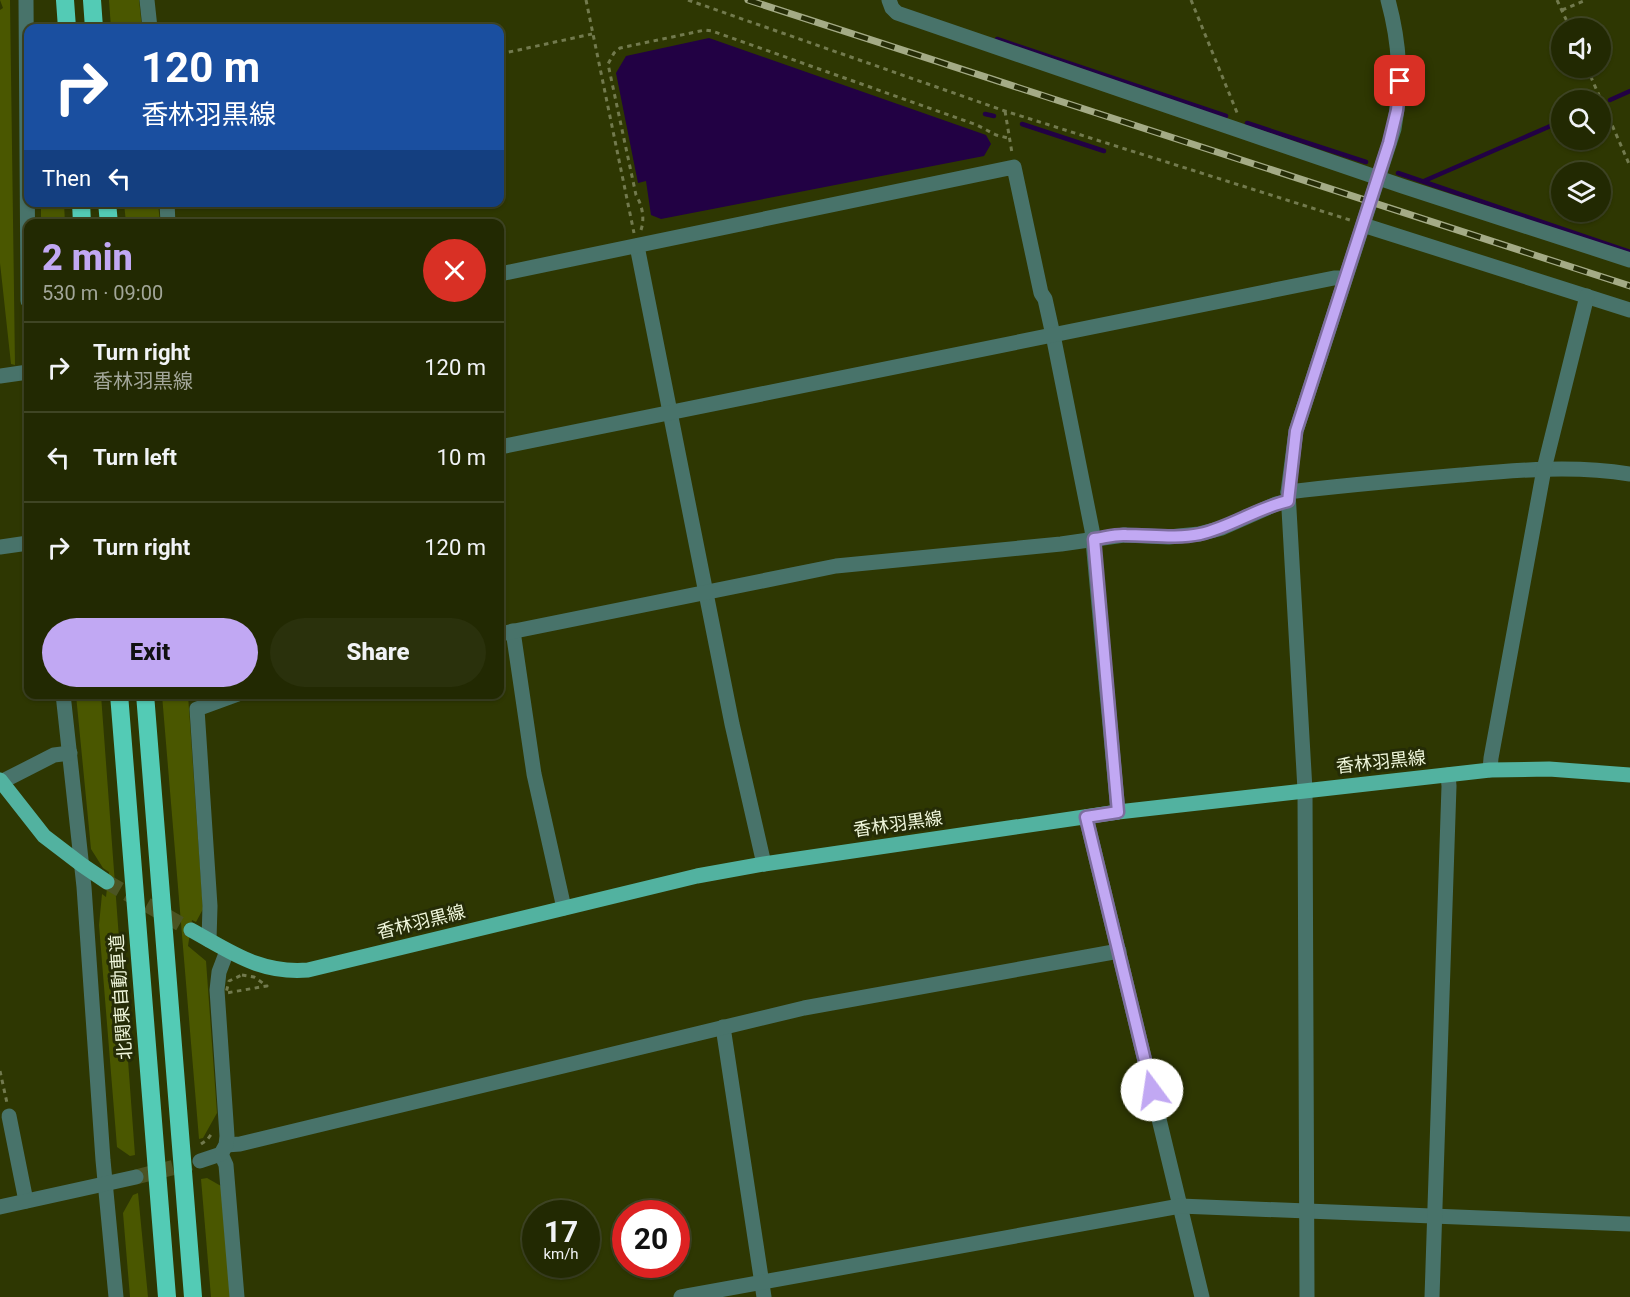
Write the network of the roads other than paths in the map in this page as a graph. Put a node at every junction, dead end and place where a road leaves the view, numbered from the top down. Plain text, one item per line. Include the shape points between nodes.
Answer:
1 (26, 0) edge
2 (65, 0) edge
3 (92, 0) edge
4 (147, 0) edge
5 (889, 0) edge
6 (1388, 0) edge
7 (26, 24) edge
8 (67, 24) edge
9 (94, 24) edge
10 (150, 24) edge
11 (1378, 178) junction
12 (1363, 225) junction
13 (637, 246) junction
14 (1630, 260) edge
15 (504, 273) edge
16 (1345, 278) junction
17 (1587, 296) junction
18 (1630, 310) edge
19 (1053, 335) junction
20 (24, 373) edge
21 (0, 376) edge
22 (670, 413) junction
23 (504, 446) edge
24 (1544, 469) junction
25 (1630, 474) edge
26 (1288, 496) junction
27 (1094, 539) junction
28 (24, 544) edge
29 (0, 547) edge
30 (707, 591) junction
31 (506, 633) edge
32 (64, 699) edge
33 (118, 699) edge
34 (145, 699) edge
35 (223, 699) edge
36 (70, 753) junction
37 (1490, 770) junction
38 (1448, 775) junction
39 (1630, 775) edge
40 (1, 781) edge
41 (1305, 790) junction
42 (1118, 812) junction
43 (1086, 817) junction
44 (764, 864) junction
45 (82, 865) junction
46 (107, 882) tunnel mouth
47 (564, 908) junction
48 (191, 930) tunnel mouth
49 (209, 940) junction
50 (227, 951) junction
51 (1119, 951) junction
52 (723, 1028) junction
53 (9, 1116) road end
54 (224, 1149) junction
55 (200, 1161) tunnel mouth
56 (136, 1177) tunnel mouth
57 (105, 1183) junction
58 (26, 1201) junction
59 (1180, 1206) junction
60 (0, 1207) edge
61 (1306, 1212) junction
62 (1435, 1216) junction
63 (1630, 1224) edge
64 (763, 1289) edge
65 (116, 1297) edge
66 (167, 1297) edge
67 (193, 1297) edge
68 (237, 1297) edge
69 (681, 1297) edge
70 (1202, 1297) edge
71 (1306, 1297) edge
72 (1432, 1297) edge

1 - 7 street
2 - 8 highway
3 - 9 highway
4 - 10 street
5 - 11 street via 897,13
6 - 11 street via 1396,31 1400,81 1394,129
11 - 12 street
11 - 14 street
12 - 16 street
12 - 17 street
13 - 15 street
13 - 19 street via 1014,167
13 - 22 street
16 - 19 street
16 - 26 street via 1296,431
17 - 18 street
17 - 24 street
19 - 22 street
19 - 27 street
20 - 21 street
22 - 23 street
22 - 30 street
24 - 25 street
24 - 26 street via 1362,483
24 - 37 street
26 - 27 street via 1222,528 1199,534 1124,534
26 - 41 street
27 - 30 street via 836,566
27 - 42 street
28 - 29 street
30 - 31 street
30 - 44 street via 734,735
31 - 47 street
32 - 36 street
33 - 66 highway, 北関東自動車道
34 - 67 highway
35 - 49 street via 196,708
36 - 40 street via 54,755
36 - 45 street
37 - 38 main road, 香林羽黒線
37 - 39 main road, 香林羽黒線 via 1549,769
38 - 41 main road, 香林羽黒線
38 - 62 street
40 - 45 main road via 44,836
41 - 42 main road, 香林羽黒線
41 - 61 street
42 - 43 main road, 香林羽黒線
43 - 44 main road, 香林羽黒線
43 - 51 street
44 - 47 main road, 香林羽黒線
45 - 46 main road
45 - 57 street
47 - 50 main road, 香林羽黒線 via 308,970 270,969
48 - 49 main road, 香林羽黒線
49 - 50 main road, 香林羽黒線
50 - 54 street via 217,981 226,1113
51 - 52 street via 804,1008
51 - 59 street
52 - 54 street
52 - 64 street
53 - 58 street
54 - 55 street
54 - 68 street
56 - 57 street
57 - 58 street
57 - 65 street
58 - 60 street
59 - 61 street
59 - 64 street
59 - 70 street
61 - 62 street
61 - 71 street
62 - 63 street
62 - 72 street
64 - 69 street

